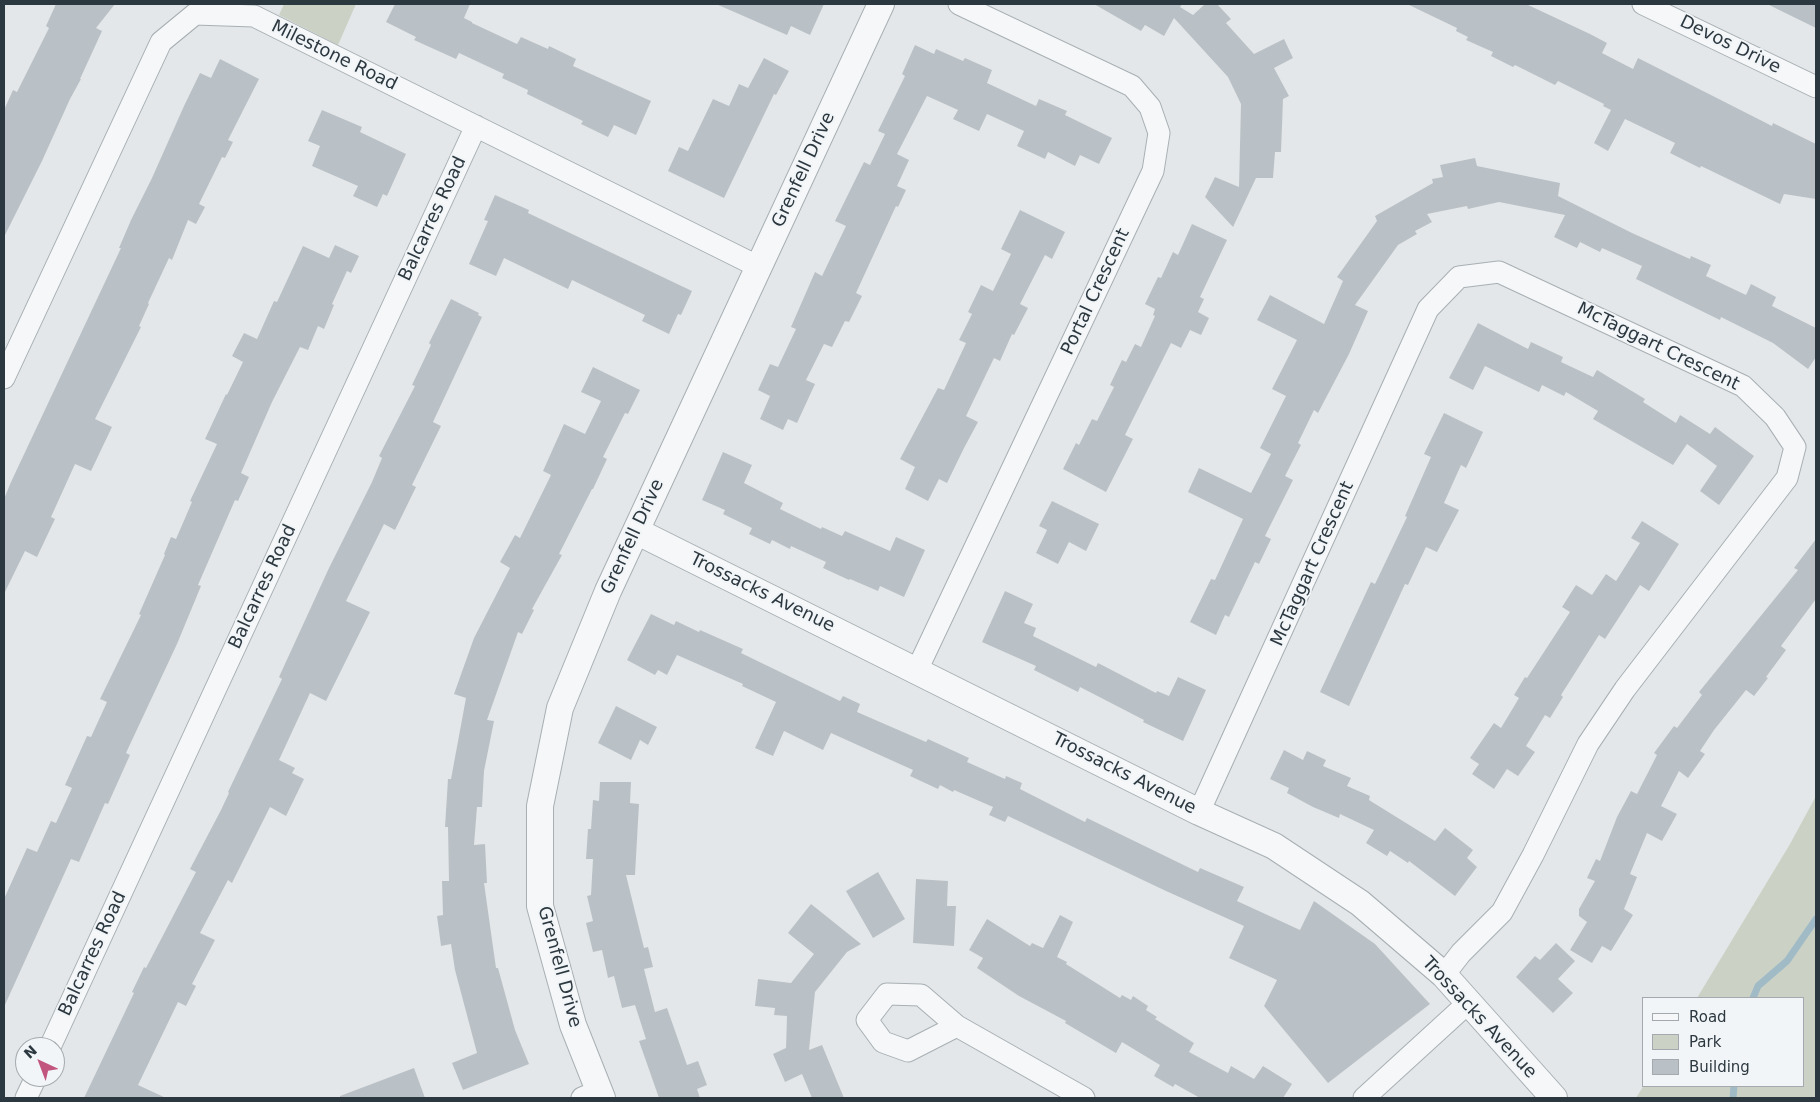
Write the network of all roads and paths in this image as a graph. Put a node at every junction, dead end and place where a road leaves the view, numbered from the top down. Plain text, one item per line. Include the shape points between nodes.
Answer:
1 (881, 4) edge
2 (960, 4) edge
3 (1643, 4) edge
4 (1816, 86) edge
5 (476, 126) junction
6 (759, 267) junction
7 (4, 378) edge
8 (636, 531) junction
9 (917, 670) junction
10 (1200, 812) junction
11 (1444, 975) junction
12 (1468, 1003) junction
13 (957, 1026) dead end
14 (55, 1037) edge
15 (594, 1096) edge
16 (1084, 1098) edge
17 (1364, 1098) edge
18 (1554, 1098) edge

1 - 6 street, Grenfell Drive
2 - 9 street, Portal Crescent via 1132,86 1150,107 1159,133 1153,171
3 - 4 street, Devos Drive
5 - 6 street, Milestone Road
5 - 7 street, Milestone Road via 254,16 195,14 161,42
5 - 14 street, Balcarres Road
6 - 8 street, Grenfell Drive
8 - 9 street, Trossacks Avenue
8 - 15 street, Grenfell Drive via 560,708 540,806 540,906
9 - 10 street, Trossacks Avenue
10 - 11 street, Trossacks Avenue via 1274,846 1360,903
10 - 11 street, McTaggart Crescent via 1428,309 1459,277 1499,272 1743,386 1775,417 1795,447 1787,478 1625,689 1588,744 1502,912
11 - 12 street, Trossacks Avenue
12 - 17 street
12 - 18 street, Trossacks Avenue
13 - 16 street

